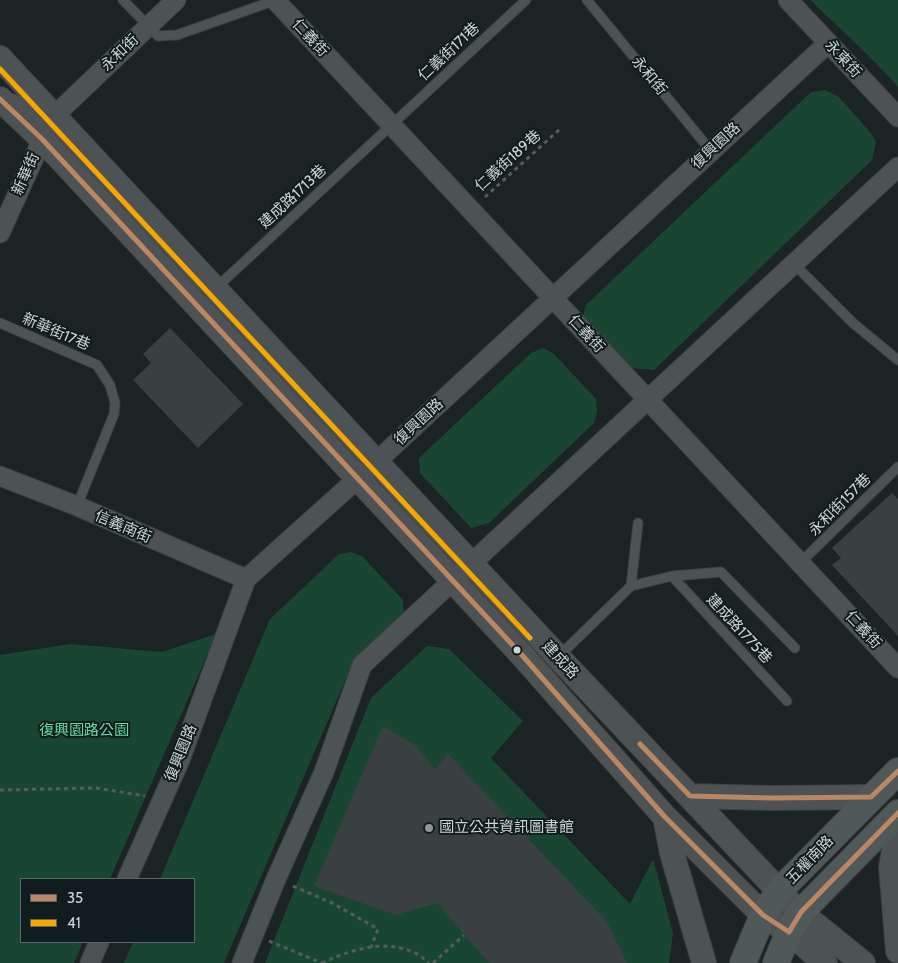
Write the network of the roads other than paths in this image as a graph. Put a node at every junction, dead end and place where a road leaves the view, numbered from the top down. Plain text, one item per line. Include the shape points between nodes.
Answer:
1 (123, 0) edge
2 (176, 0) edge
3 (275, 0) edge
4 (526, 0) edge
5 (587, 0) edge
6 (788, 0) edge
7 (148, 26) junction
8 (828, 43) junction
9 (0, 58) edge
10 (1, 100) edge
11 (54, 116) junction
12 (898, 117) edge
13 (391, 124) junction
14 (42, 139) junction
15 (711, 151) junction
16 (898, 167) edge
17 (0, 233) edge
18 (794, 264) junction
19 (215, 289) junction
20 (553, 298) junction
21 (0, 323) edge
22 (898, 360) edge
23 (648, 400) junction
24 (376, 462) junction
25 (898, 467) edge
26 (0, 476) edge
27 (358, 479) junction
28 (77, 506) junction
29 (638, 523) dead end
30 (800, 563) junction
31 (472, 564) junction
32 (672, 576) junction
33 (246, 579) junction
34 (453, 580) junction
35 (631, 586) junction
36 (795, 648) dead end
37 (558, 658) junction
38 (898, 668) edge
39 (787, 701) dead end
40 (898, 772) edge
41 (690, 796) junction
42 (872, 797) junction
43 (898, 813) edge
44 (665, 817) junction
45 (898, 828) edge
46 (127, 878) edge
47 (783, 913) junction
48 (99, 943) edge
49 (898, 951) edge
50 (90, 963) edge
51 (242, 963) edge
52 (704, 963) edge
53 (743, 963) edge
54 (776, 963) edge
55 (825, 963) edge
56 (863, 963) edge

1 - 7 lane
2 - 7 street
3 - 7 lane, 永和街 via 177,35 158,36
3 - 13 street, 仁義街
4 - 13 lane, 仁義街171巷
5 - 15 lane, 永和街
6 - 8 street, 永東街
7 - 11 street, 永和街
8 - 12 street, 永東街
8 - 15 street, 復興園路
9 - 11 street, 建成路
10 - 11 street
10 - 14 street, 建成路
11 - 14 street, 新華街
11 - 19 street, 建成路
13 - 19 lane, 建成路1713巷
13 - 20 street, 仁義街
14 - 17 street, 新華街
14 - 27 street, 建成路
15 - 20 street, 復興園路
16 - 18 street
18 - 22 lane via 853,324
18 - 23 street
19 - 24 street, 建成路
20 - 23 street, 仁義街
20 - 24 street, 復興園路
21 - 28 lane, 新華街17巷 via 97,365 110,384 114,414
23 - 30 street, 仁義街
23 - 31 street
24 - 27 street, 復興園路
24 - 31 street, 建成路
25 - 30 lane, 永和街157巷
26 - 28 street, 信義南街
27 - 33 street, 復興園路
27 - 34 street, 建成路
28 - 33 street, 信義南街
29 - 35 lane
30 - 38 street, 仁義街
31 - 34 street
31 - 37 street, 建成路
32 - 35 lane, 建成路1775巷
32 - 36 lane, 建成路1775巷 via 721,572
32 - 39 lane, 建成路1775巷
33 - 46 street, 復興園路 via 180,760
34 - 44 street, 建成路
34 - 51 street via 362,665 324,772
35 - 37 lane
37 - 41 street, 建成路
40 - 42 main road, 五權南路
41 - 42 street
41 - 47 street, 建成路
42 - 47 main road, 五權南路
43 - 47 main road, 五權南路
44 - 47 street, 建成路
44 - 52 street via 672,853
45 - 49 street via 891,867
47 - 53 main road, 五權南路
47 - 54 main road, 五權南路
47 - 55 street
47 - 56 street
48 - 50 street

